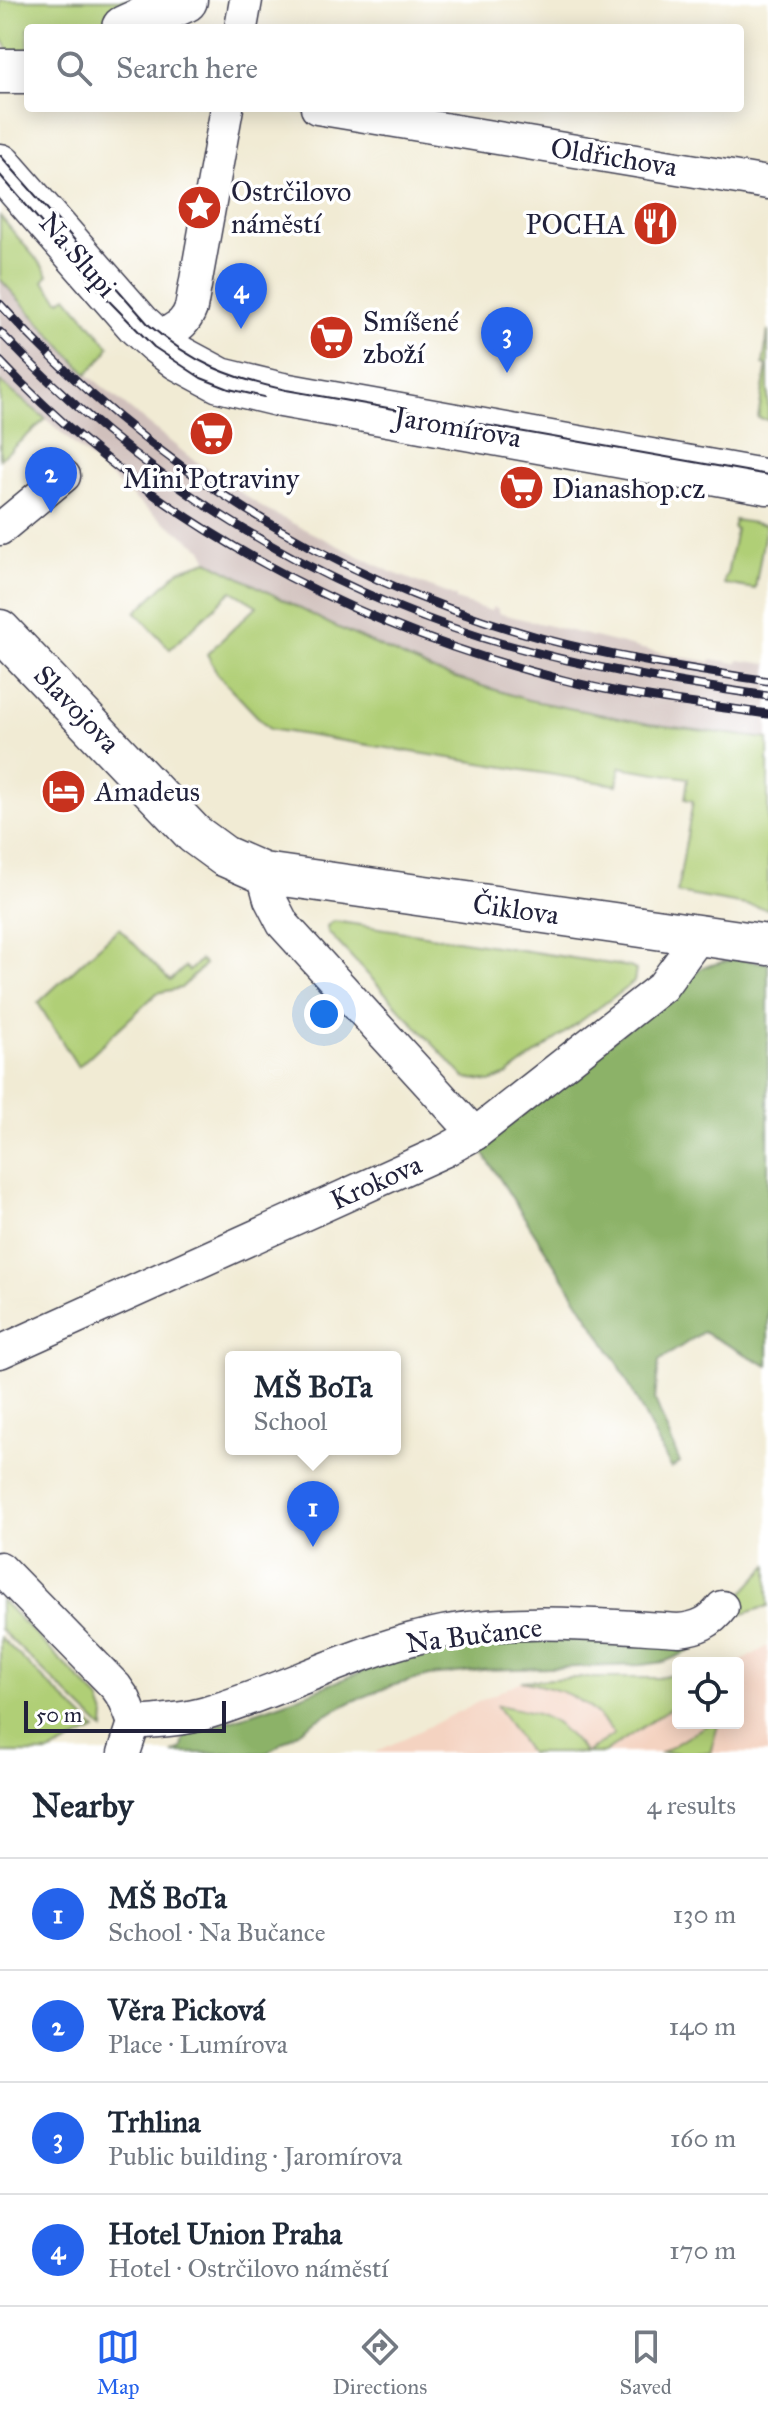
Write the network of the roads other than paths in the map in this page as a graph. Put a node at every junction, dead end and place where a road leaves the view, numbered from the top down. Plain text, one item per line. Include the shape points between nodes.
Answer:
1 (185, 0) edge
2 (246, 0) edge
3 (133, 24) edge
4 (242, 24) edge
5 (0, 71) edge
6 (24, 71) edge
7 (226, 112) edge
8 (341, 112) edge
9 (0, 166) edge
10 (768, 183) edge
11 (158, 342) junction
12 (64, 476) dead end
13 (768, 482) edge
14 (0, 529) edge
15 (0, 630) edge
16 (263, 873) junction
17 (700, 935) junction
18 (768, 945) edge
19 (475, 1134) junction
20 (0, 1352) edge
21 (0, 1568) edge
22 (722, 1607) dead end
23 (129, 1738) edge

1 - 3 main road
2 - 4 street
5 - 6 main road
7 - 11 street via 191,308 179,327
8 - 10 street, Oldřichova
9 - 11 main road, Na Slupi
11 - 13 main road, Jaromírova via 208,374 244,388
12 - 14 street
15 - 16 street, Slavojova via 194,834 224,856
16 - 17 street, Čiklova
16 - 19 street via 283,924
17 - 18 street, Čiklova
17 - 19 street, Krokova via 662,987
19 - 20 street, Krokova
21 - 23 street via 116,1687 125,1700
22 - 23 street, Na Bučance via 702,1625 679,1630 537,1624 427,1635

